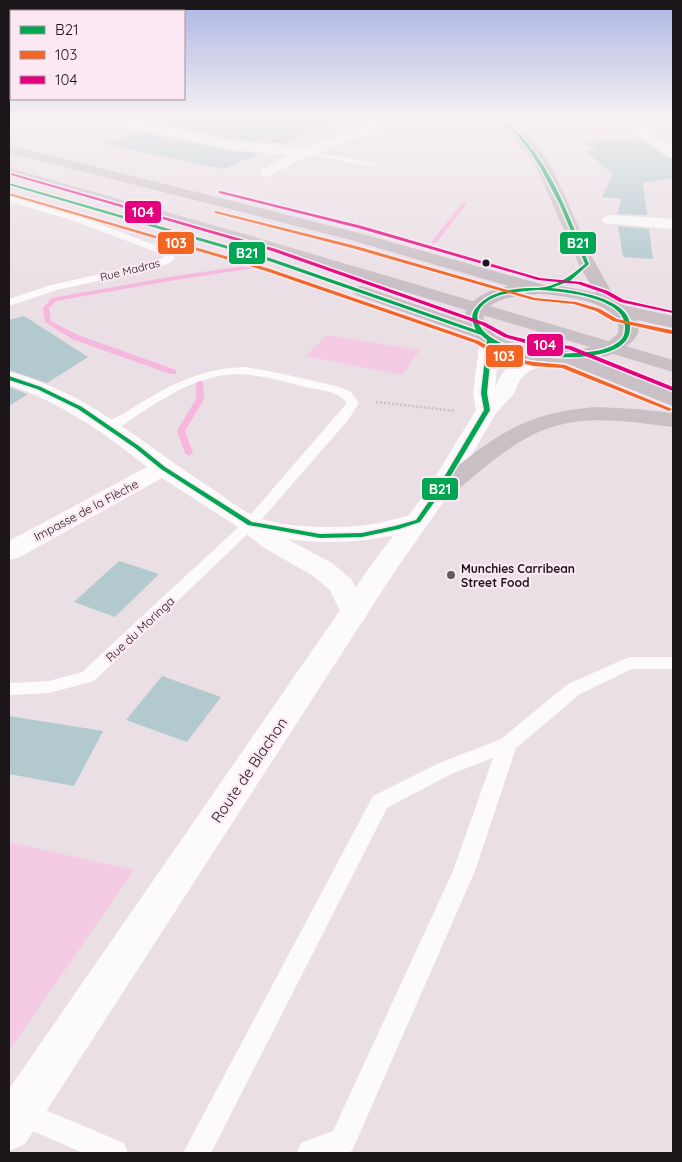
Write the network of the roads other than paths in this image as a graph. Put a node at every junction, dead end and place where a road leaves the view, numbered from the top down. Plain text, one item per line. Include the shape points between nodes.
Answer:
1 (13, 173) edge
2 (75, 173) edge
3 (105, 173) edge
4 (545, 173) edge
5 (9, 184) edge
6 (9, 199) edge
7 (610, 220) dead end
8 (673, 224) edge
9 (587, 264) junction
10 (542, 289) junction
11 (9, 304) edge
12 (616, 308) junction
13 (673, 322) edge
14 (486, 336) junction
15 (673, 347) edge
16 (559, 356) junction
17 (673, 366) edge
18 (9, 378) edge
19 (673, 400) edge
20 (486, 413) junction
21 (673, 420) edge
22 (109, 428) junction
23 (163, 468) junction
24 (428, 507) junction
25 (250, 524) junction
26 (9, 552) edge
27 (354, 613) junction
28 (673, 663) edge
29 (9, 689) edge
30 (508, 744) junction
31 (14, 1120) edge
32 (114, 1153) edge
33 (197, 1153) edge
34 (311, 1153) edge

1 - 17 highway
2 - 15 highway
3 - 10 highway via 357,237
4 - 9 main road
5 - 14 highway via 271,260
6 - 11 lane, Rue Madras via 72,217 165,252 170,258 112,276 46,288
7 - 8 street
9 - 10 main road via 565,282
9 - 12 main road
10 - 12 main road via 590,296
10 - 14 main road via 512,292 483,303 474,314 474,320
12 - 13 highway
12 - 16 main road via 629,325 629,333 624,340 600,352
14 - 16 main road via 518,350
14 - 20 street
16 - 19 highway
16 - 20 street, Route de Blachon via 517,370
18 - 22 street via 58,396
20 - 24 street, Route de Blachon
21 - 24 highway via 629,415 583,415 539,424 510,438
22 - 23 street
22 - 25 lane via 185,382 219,372 244,371 283,377 339,391 351,399 353,403 343,417
23 - 25 street
23 - 26 street, Impasse de la Flèche
24 - 25 street via 382,532 342,536 298,533
24 - 27 street, Route de Blachon
25 - 27 street via 273,542 333,578 342,586
25 - 29 lane, Rue du Moringa via 88,677 49,687
27 - 31 street, Route de Blachon
28 - 30 lane via 629,663 574,689
30 - 33 lane via 444,769 380,802
30 - 34 lane via 464,871 342,1141
31 - 32 lane

